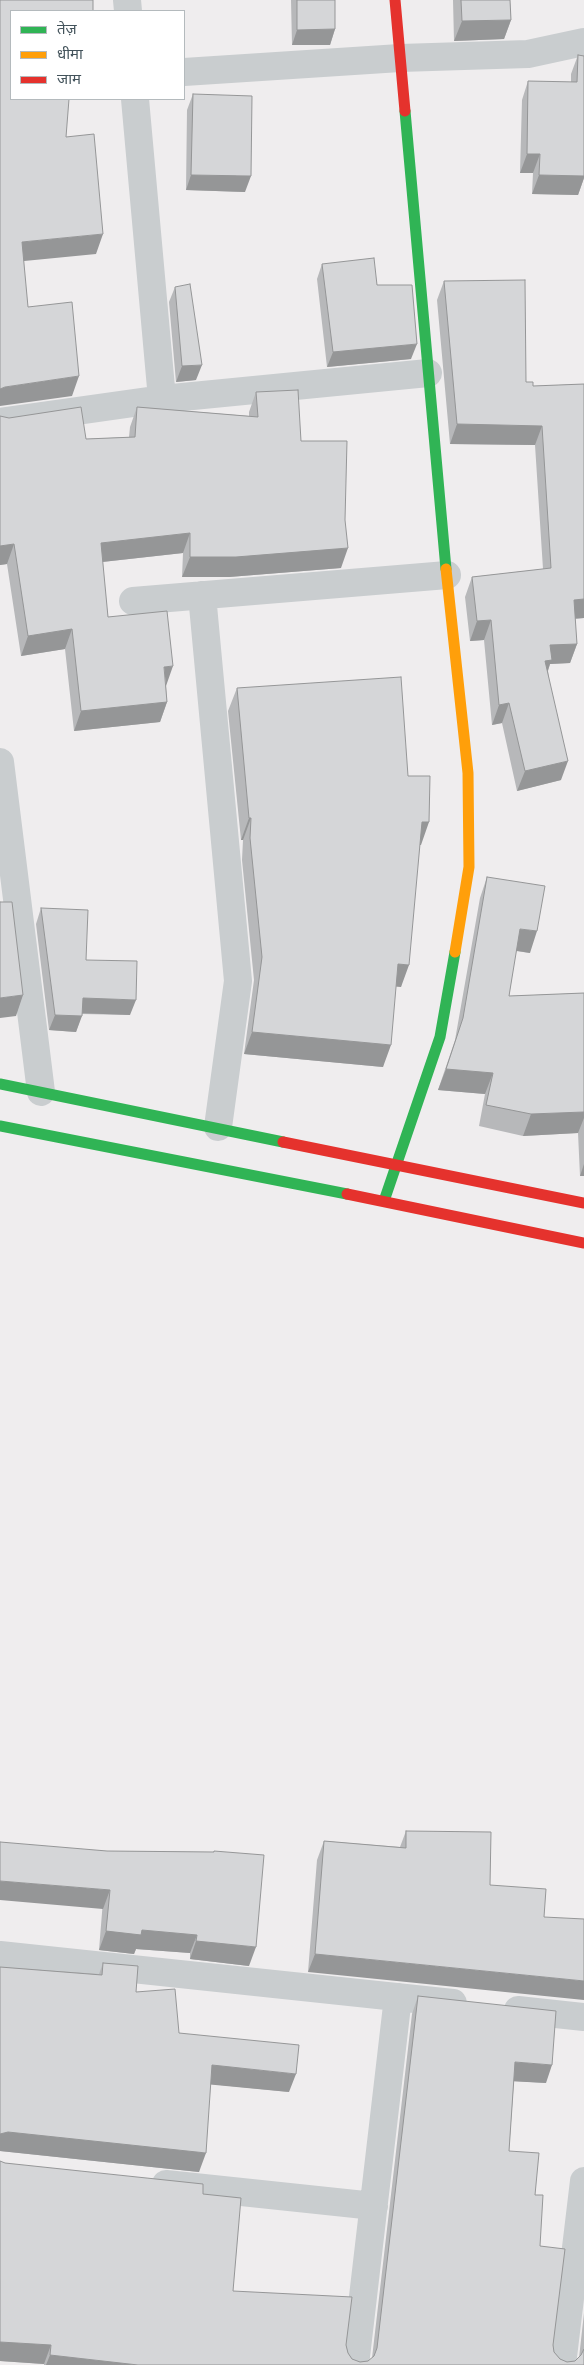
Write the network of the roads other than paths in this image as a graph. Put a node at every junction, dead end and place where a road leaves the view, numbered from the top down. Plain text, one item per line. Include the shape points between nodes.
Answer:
1 (395, 0) edge
2 (584, 42) edge
3 (400, 58) junction
4 (185, 72) edge
5 (136, 100) edge
6 (428, 373) junction
7 (162, 399) junction
8 (0, 422) edge
9 (447, 575) junction
10 (202, 595) junction
11 (133, 601) dead end
12 (0, 762) edge
13 (0, 1084) edge
14 (41, 1092) junction
15 (0, 1126) edge
16 (218, 1127) junction
17 (396, 1163) junction
18 (384, 1201) junction
19 (584, 1202) edge
20 (584, 1243) edge
21 (0, 1954) edge
22 (398, 1997) junction
23 (584, 2017) edge
24 (584, 2180) edge
25 (138, 2181) edge
26 (374, 2206) junction
27 (356, 2365) edge
28 (562, 2365) edge

1 - 3 street
2 - 3 street via 528,54
3 - 4 street
3 - 6 street
5 - 7 street
6 - 7 street
6 - 9 street
7 - 8 street
9 - 10 street
9 - 17 street via 468,773 469,867 440,1037
10 - 11 street
10 - 16 street via 238,981
12 - 14 street
13 - 14 street
14 - 16 street
15 - 18 street
16 - 17 street
17 - 18 street
17 - 19 street
18 - 20 street
21 - 22 street
22 - 23 street
22 - 26 street
24 - 28 street
25 - 26 street
26 - 27 street

